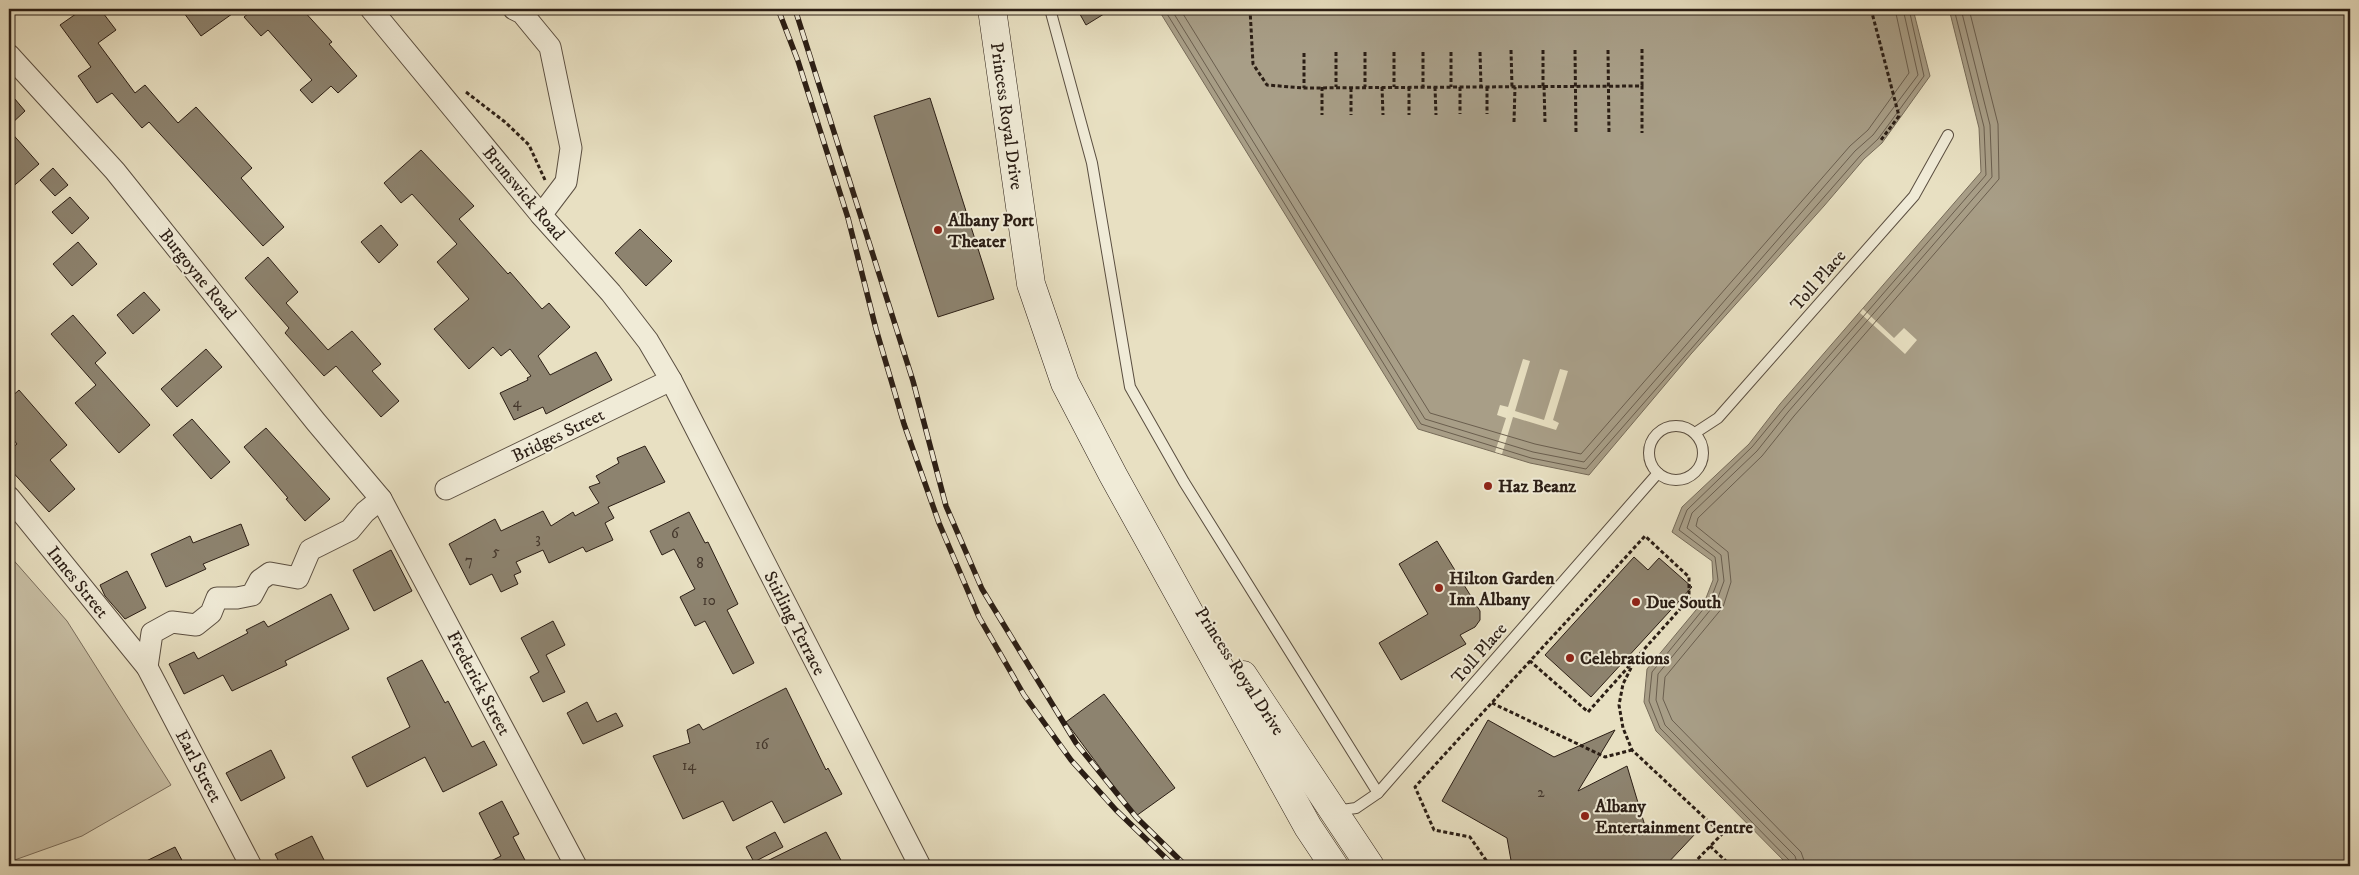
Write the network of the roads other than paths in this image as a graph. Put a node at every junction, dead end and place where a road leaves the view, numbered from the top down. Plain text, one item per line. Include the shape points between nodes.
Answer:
1 (370, 9) edge
2 (514, 9) edge
3 (992, 9) edge
4 (1050, 9) edge
5 (9, 55) edge
6 (1948, 135) dead end
7 (542, 215) junction
8 (671, 380) junction
9 (1695, 433) junction
10 (1658, 473) junction
11 (1113, 475) junction
12 (446, 489) dead end
13 (9, 497) edge
14 (381, 499) junction
15 (147, 667) junction
16 (1378, 793) junction
17 (1332, 812) junction
18 (1308, 827) junction
19 (251, 866) edge
20 (576, 866) edge
21 (920, 866) edge
22 (1334, 866) edge
23 (1370, 866) edge

1 - 7 street, Brunswick Road
2 - 7 street via 550,47 571,148 566,182
3 - 11 main road, Princess Royal Drive via 1031,284 1065,383
4 - 16 lane via 1092,163 1130,386 1184,482
5 - 14 street, Burgoyne Road via 115,171
6 - 9 lane, Toll Place via 1914,196 1718,418
7 - 8 street, Brunswick Road via 611,292 648,341
8 - 12 street, Bridges Street
8 - 21 street, Stirling Terrace
9 - 10 lane via 1703,456 1696,471 1673,480
9 - 10 lane via 1677,426 1659,431 1653,438 1649,457
10 - 16 lane, Toll Place
11 - 17 main road, Princess Royal Drive
11 - 18 main road, Princess Royal Drive
13 - 15 street, Innes Street
14 - 15 street via 350,530 310,550 298,578 270,573 260,580 252,595 216,598 211,613 196,625 172,622 152,633
14 - 20 street, Frederick Street
15 - 19 street, Earl Street
16 - 17 lane, Toll Place via 1356,808
17 - 18 main road
17 - 23 main road, Princess Royal Drive
18 - 22 main road, Princess Royal Drive

